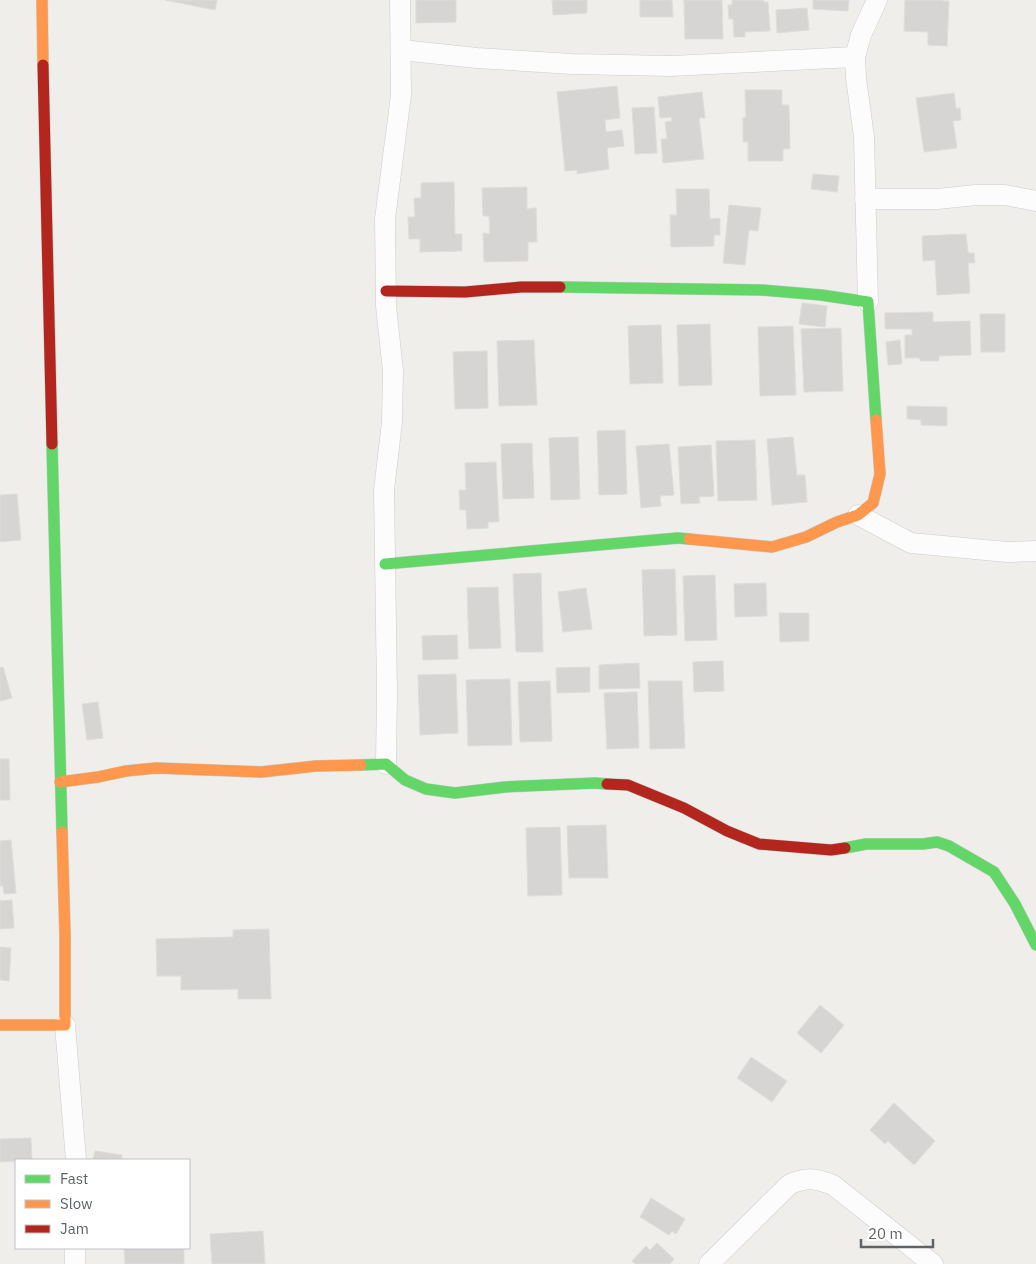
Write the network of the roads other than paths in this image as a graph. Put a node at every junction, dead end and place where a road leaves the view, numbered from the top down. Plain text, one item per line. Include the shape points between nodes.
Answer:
1 (42, 0) edge
2 (400, 0) edge
3 (877, 0) edge
4 (401, 50) junction
5 (855, 57) junction
6 (866, 199) junction
7 (1036, 201) edge
8 (386, 291) junction
9 (868, 302) junction
10 (858, 515) junction
11 (1036, 551) edge
12 (385, 564) junction
13 (386, 764) junction
14 (60, 782) junction
15 (1036, 945) edge
16 (0, 1025) edge
17 (65, 1025) junction
18 (76, 1159) edge
19 (75, 1249) edge
20 (75, 1264) edge
21 (709, 1264) edge
22 (933, 1264) edge

1 - 14 street
2 - 4 street
3 - 5 street
4 - 5 street via 572,64 670,66
4 - 8 street via 401,95 385,219
5 - 6 street via 864,137
6 - 7 street via 1006,195
6 - 9 street
8 - 9 street via 465,292 520,287 761,290
8 - 12 street via 393,371 392,422 384,490
9 - 10 street via 880,474 873,502
10 - 11 street via 911,543 1007,552
10 - 12 street via 772,547 678,538
12 - 13 street
13 - 14 street via 261,772 156,768
13 - 15 street via 405,780 426,789 455,793 595,782 628,785 759,844 831,850 866,844 938,842 994,872
14 - 17 street
16 - 17 street
17 - 18 street
19 - 20 street
21 - 22 street via 790,1184 802,1179 818,1179 833,1185

